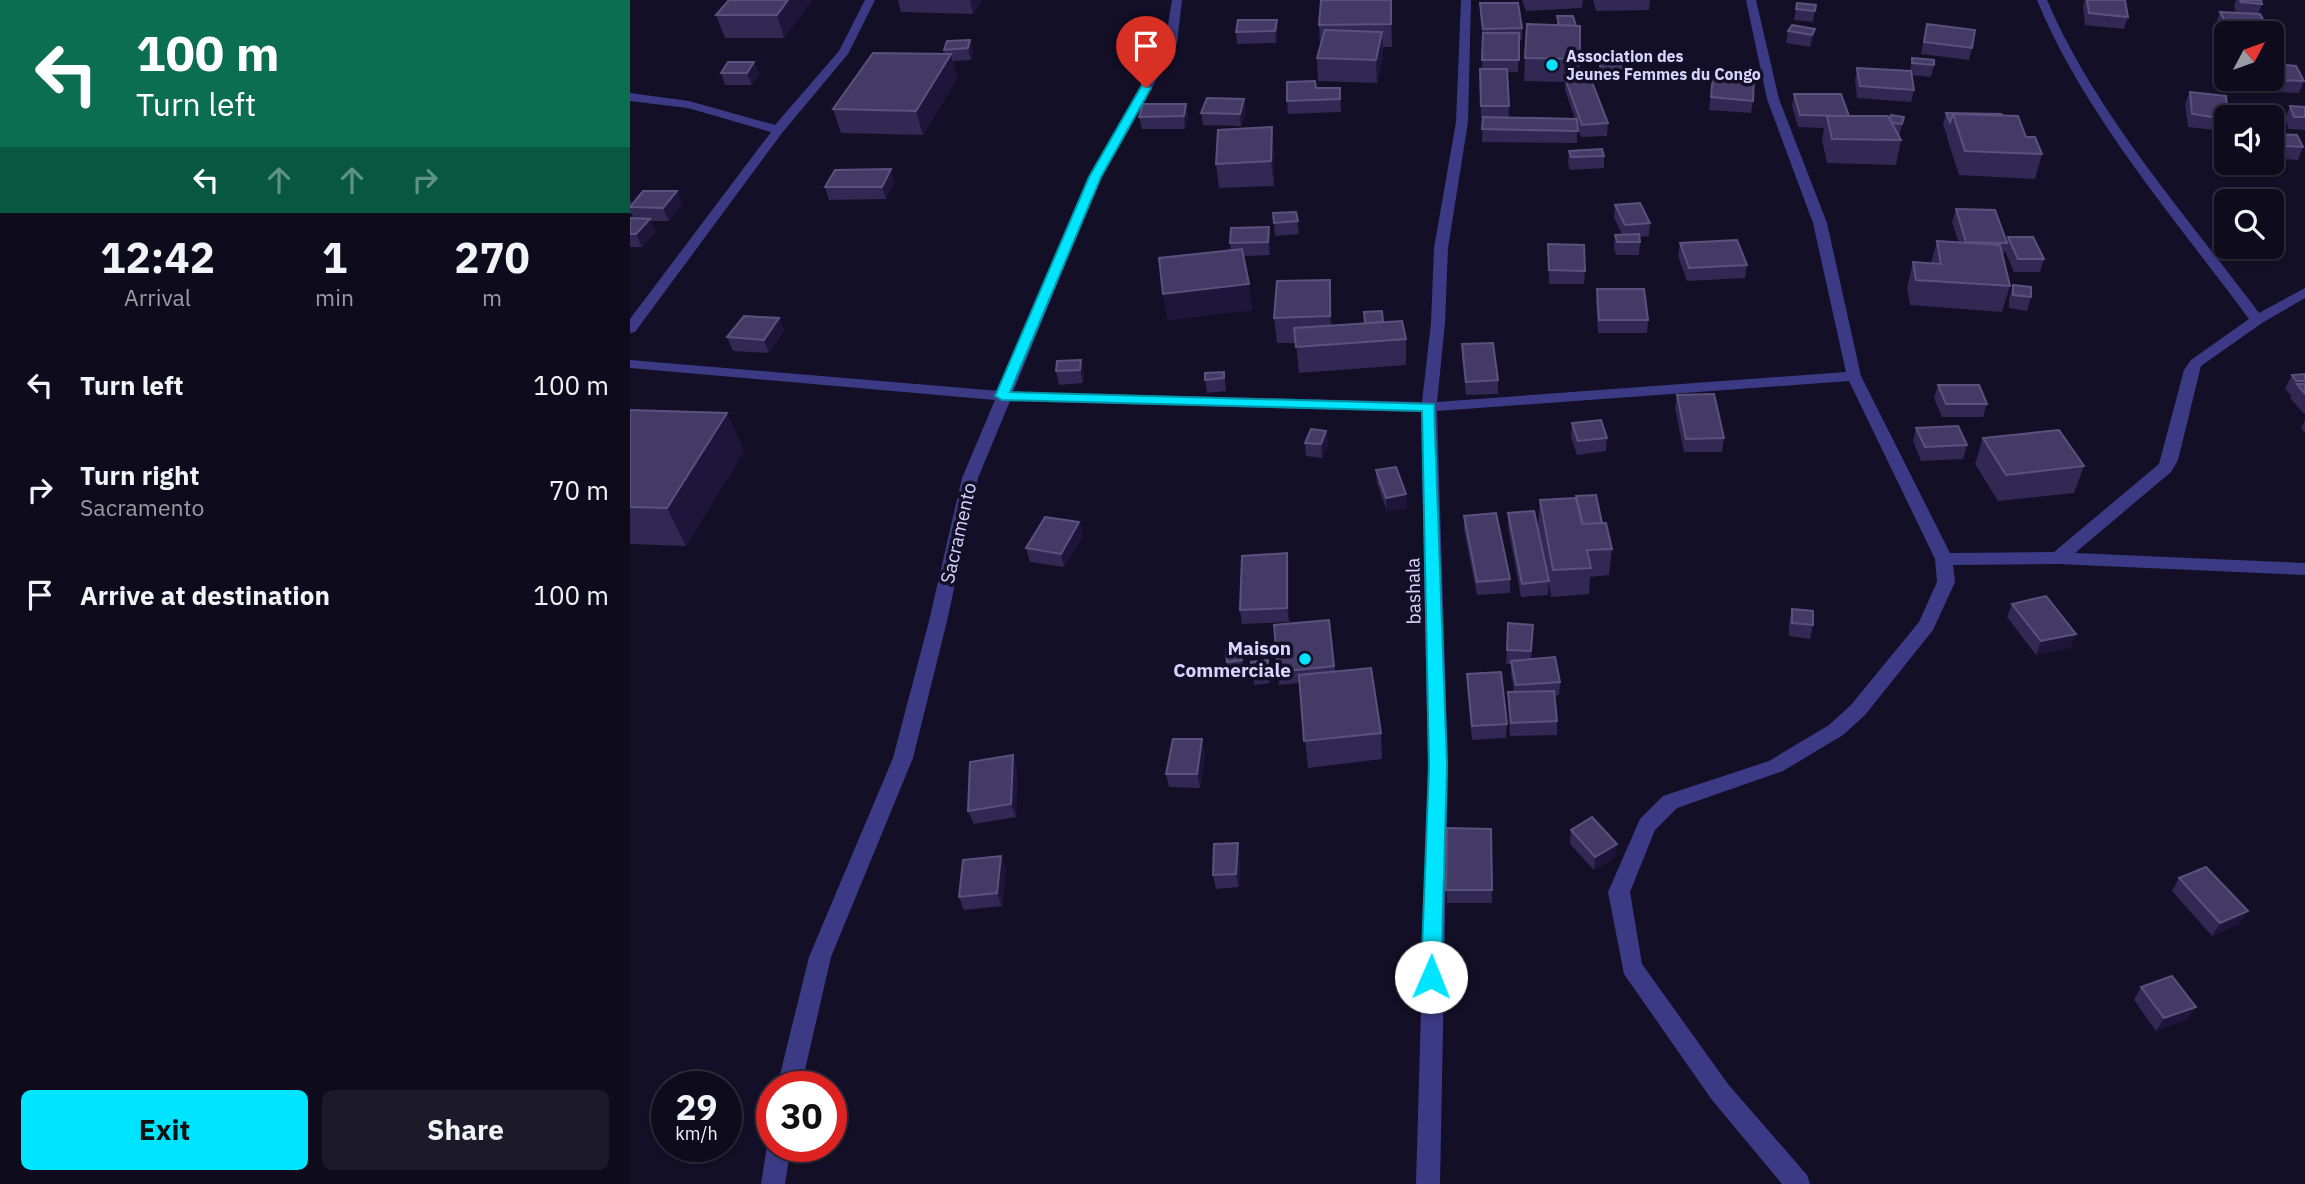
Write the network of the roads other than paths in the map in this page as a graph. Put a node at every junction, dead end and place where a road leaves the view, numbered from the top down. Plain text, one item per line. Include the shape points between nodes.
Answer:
1 (870, 0) edge
2 (1177, 0) edge
3 (1466, 0) edge
4 (1751, 0) edge
5 (2042, 0) edge
6 (630, 97) edge
7 (778, 130) junction
8 (2305, 292) edge
9 (2257, 320) junction
10 (630, 329) edge
11 (630, 364) edge
12 (1854, 376) junction
13 (1002, 396) junction
14 (1429, 407) junction
15 (2058, 558) junction
16 (1944, 559) junction
17 (2305, 569) edge
18 (793, 1071) edge
19 (776, 1162) edge
20 (773, 1184) edge
21 (1427, 1184) edge
22 (1798, 1184) edge

1 - 7 street via 844,52
2 - 13 street, Sacramento via 1171,43 1095,177
3 - 14 street, bashala via 1462,122 1441,248
4 - 12 street via 1773,99 1821,223
5 - 9 street via 2057,36 2106,117
6 - 7 street via 689,105
7 - 10 street
8 - 9 street
9 - 15 street via 2191,370 2165,468
11 - 13 street
12 - 14 street
12 - 16 street
13 - 14 street
13 - 18 street, Sacramento via 970,478 903,758 820,957
14 - 21 street, bashala via 1438,766
15 - 16 street
15 - 17 street
16 - 22 street via 1946,582 1927,625 1858,710 1836,730 1776,766 1670,802 1647,825 1619,892 1632,967 1720,1091
19 - 20 street

